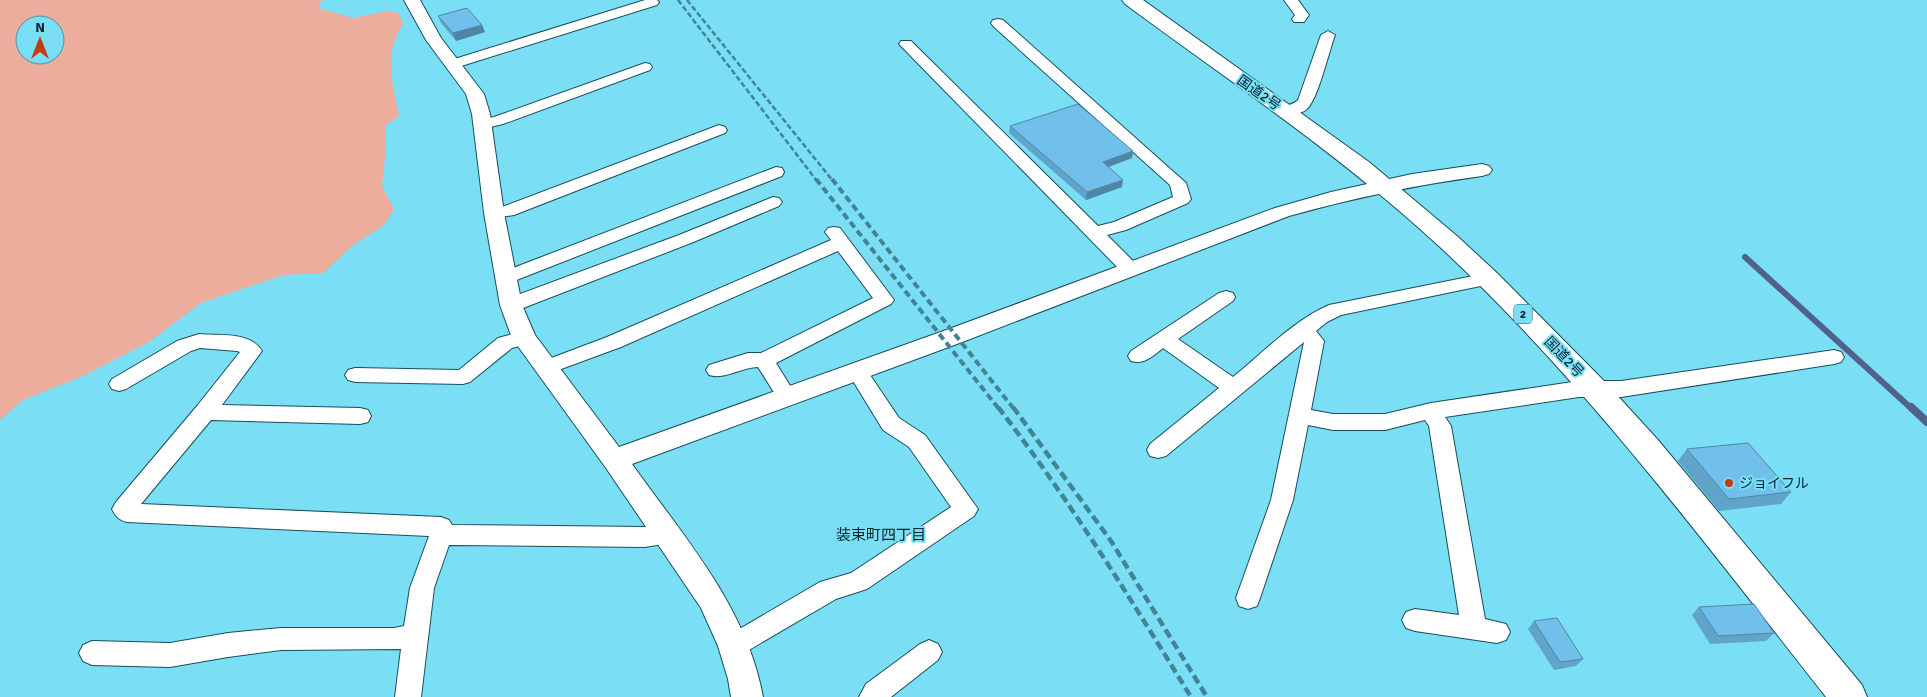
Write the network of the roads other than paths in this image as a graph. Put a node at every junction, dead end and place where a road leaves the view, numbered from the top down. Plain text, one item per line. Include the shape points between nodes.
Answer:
1 (412, 0) edge
2 (1131, 0) edge
3 (1291, 0) edge
4 (652, 2) dead end
5 (1299, 19) dead end
6 (998, 23) dead end
7 (1328, 35) dead end
8 (906, 44) dead end
9 (453, 64) junction
10 (646, 67) dead end
11 (1286, 112) junction
12 (482, 124) junction
13 (719, 130) dead end
14 (1482, 170) dead end
15 (776, 172) dead end
16 (1384, 186) junction
17 (774, 202) dead end
18 (494, 213) junction
19 (1094, 233) junction
20 (1130, 269) junction
21 (507, 277) junction
22 (1488, 279) junction
23 (1226, 296) dead end
24 (511, 305) junction
25 (1303, 329) junction
26 (524, 338) junction
27 (1164, 339) junction
28 (1138, 356) dead end
29 (1834, 358) dead end
30 (764, 360) junction
31 (545, 368) junction
32 (716, 370) dead end
33 (857, 371) junction
34 (355, 375) dead end
35 (119, 384) dead end
36 (1233, 388) junction
37 (1595, 389) junction
38 (786, 397) junction
39 (1431, 411) junction
40 (205, 412) junction
41 (360, 416) dead end
42 (1299, 416) junction
43 (1158, 450) dead end
44 (615, 461) junction
45 (441, 535) junction
46 (667, 535) junction
47 (1248, 598) dead end
48 (1415, 620) dead end
49 (417, 636) junction
50 (733, 646) junction
51 (929, 652) dead end
52 (92, 653) dead end
53 (408, 697) edge
54 (746, 697) edge
55 (872, 697) edge
56 (1849, 697) edge

1 - 9 street via 434,40
2 - 11 highway, 国道2号 / 2
3 - 5 street via 1302,14
4 - 9 street
6 - 19 street via 1178,183 1182,199 1120,226
7 - 11 street via 1305,101 1300,107
8 - 19 street
9 - 12 street via 475,94
10 - 12 street
11 - 16 highway, 国道2号 / 2
12 - 18 street
13 - 18 street via 508,211
14 - 16 street
15 - 21 street
16 - 20 street via 1282,212
16 - 22 highway, 国道2号 / 2
17 - 24 street
18 - 21 street
19 - 20 street
20 - 33 street
21 - 24 street
22 - 25 street via 1336,310
22 - 37 highway, 国道2号 / 2
23 - 27 street
24 - 26 street
25 - 36 street
25 - 42 street via 1314,341
26 - 31 street
26 - 34 street via 505,344 464,377
27 - 28 street
27 - 36 street
29 - 37 street via 1621,389
30 - 31 street via 884,300 836,236 614,342
30 - 32 street via 748,360
30 - 38 street
31 - 44 street
33 - 38 street
33 - 50 street via 891,424 917,441 966,509 858,582 829,590
35 - 40 street via 184,346 200,341 242,344 252,351 251,354
36 - 43 street
37 - 39 street
37 - 56 highway, 国道2号 / 2 via 1648,448
38 - 44 street
39 - 42 street via 1385,422 1333,422
39 - 48 street via 1440,426 1485,630
40 - 41 street
40 - 45 street via 124,509 127,513 441,527
42 - 47 street via 1282,500
44 - 46 street
45 - 46 street
45 - 49 street via 422,588
46 - 50 street via 713,602
49 - 52 street via 281,639 170,655
49 - 53 street
50 - 54 street via 744,679
51 - 55 street

